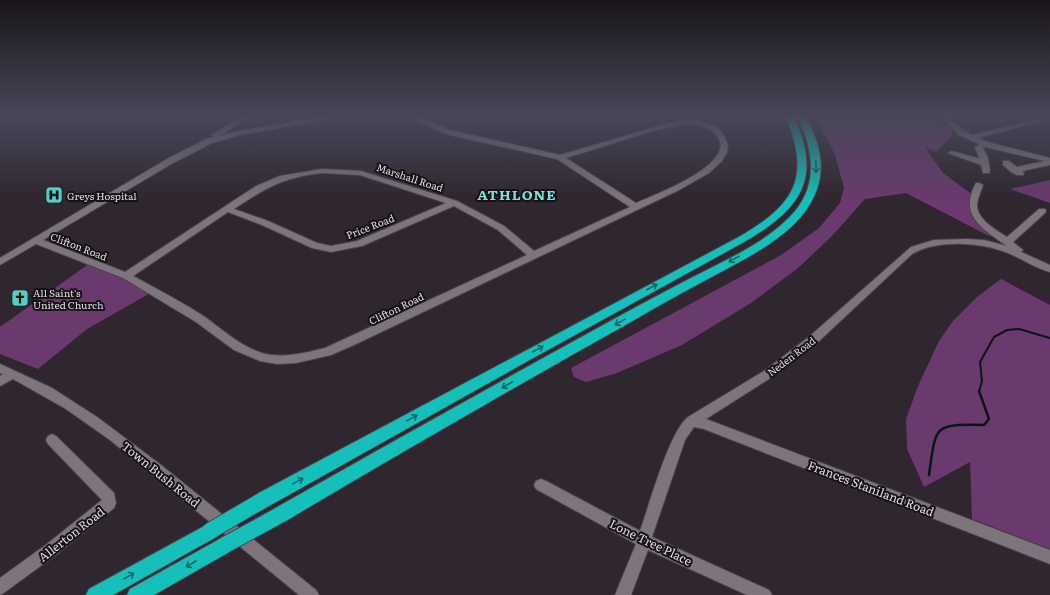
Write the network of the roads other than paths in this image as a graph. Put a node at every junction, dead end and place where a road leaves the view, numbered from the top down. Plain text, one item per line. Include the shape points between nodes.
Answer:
1 (201, 145) edge
2 (503, 145) edge
3 (603, 145) edge
4 (724, 145) edge
5 (801, 145) edge
6 (813, 145) edge
7 (983, 145) edge
8 (987, 145) edge
9 (198, 146) joint
10 (952, 153) dead end
11 (560, 158) junction
12 (1050, 161) edge
13 (984, 163) junction
14 (1006, 163) dead end
15 (986, 171) dead end
16 (979, 185) dead end
17 (454, 203) junction
18 (636, 207) junction
19 (227, 209) junction
20 (1042, 211) dead end
21 (36, 241) junction
22 (1007, 242) junction
23 (533, 255) junction
24 (1026, 258) junction
25 (0, 262) edge
26 (1050, 269) edge
27 (126, 276) junction
28 (0, 368) edge
29 (13, 374) junction
30 (0, 381) edge
31 (692, 421) junction
32 (52, 440) dead end
33 (541, 485) dead end
34 (644, 541) junction
35 (1050, 557) edge
36 (0, 587) edge
37 (94, 595) edge
38 (136, 595) edge
39 (311, 595) edge
40 (623, 595) edge
41 (764, 595) edge

1 - 9 street
2 - 11 street
3 - 11 street, Clifton Road
4 - 18 street, Clifton Road via 720,159 710,169
37 -> 5 highway, bridge via 543,346 731,245 764,224 779,213 796,192 804,162
6 -> 38 highway, bridge via 817,172 814,186 809,199 783,228 742,254
7 - 13 street via 979,148
8 - 12 street
9 - 21 street
10 - 13 street
11 - 18 street
12 - 14 street via 1017,171
13 - 15 street
16 - 22 street via 974,210 980,220
17 - 19 street, Marshall Road via 361,173 336,171 301,174 275,180
17 - 19 street, Price Road via 359,244 331,249 315,246
17 - 23 street, Marshall Road via 501,228
18 - 23 street, Clifton Road
19 - 27 street, Marshall Road
20 - 22 street
21 - 25 street
21 - 27 street, Clifton Road
22 - 24 street
23 - 27 street, Clifton Road via 327,352 296,359 277,360 260,357 238,347 200,319
24 - 26 street, Neden Road
24 - 31 street, Neden Road via 985,243 922,244 909,252 808,343 768,374
28 - 29 street, Town Bush Road
29 - 30 street
29 - 39 street, Town Bush Road via 80,411
31 - 34 street, Neden Road via 680,438
31 - 35 street, Frances Staniland Road
32 - 36 street, Allerton Road via 109,498 110,502
33 - 34 street, Lone Tree Place
34 - 40 street, Neden Road
34 - 41 street, Lone Tree Place

